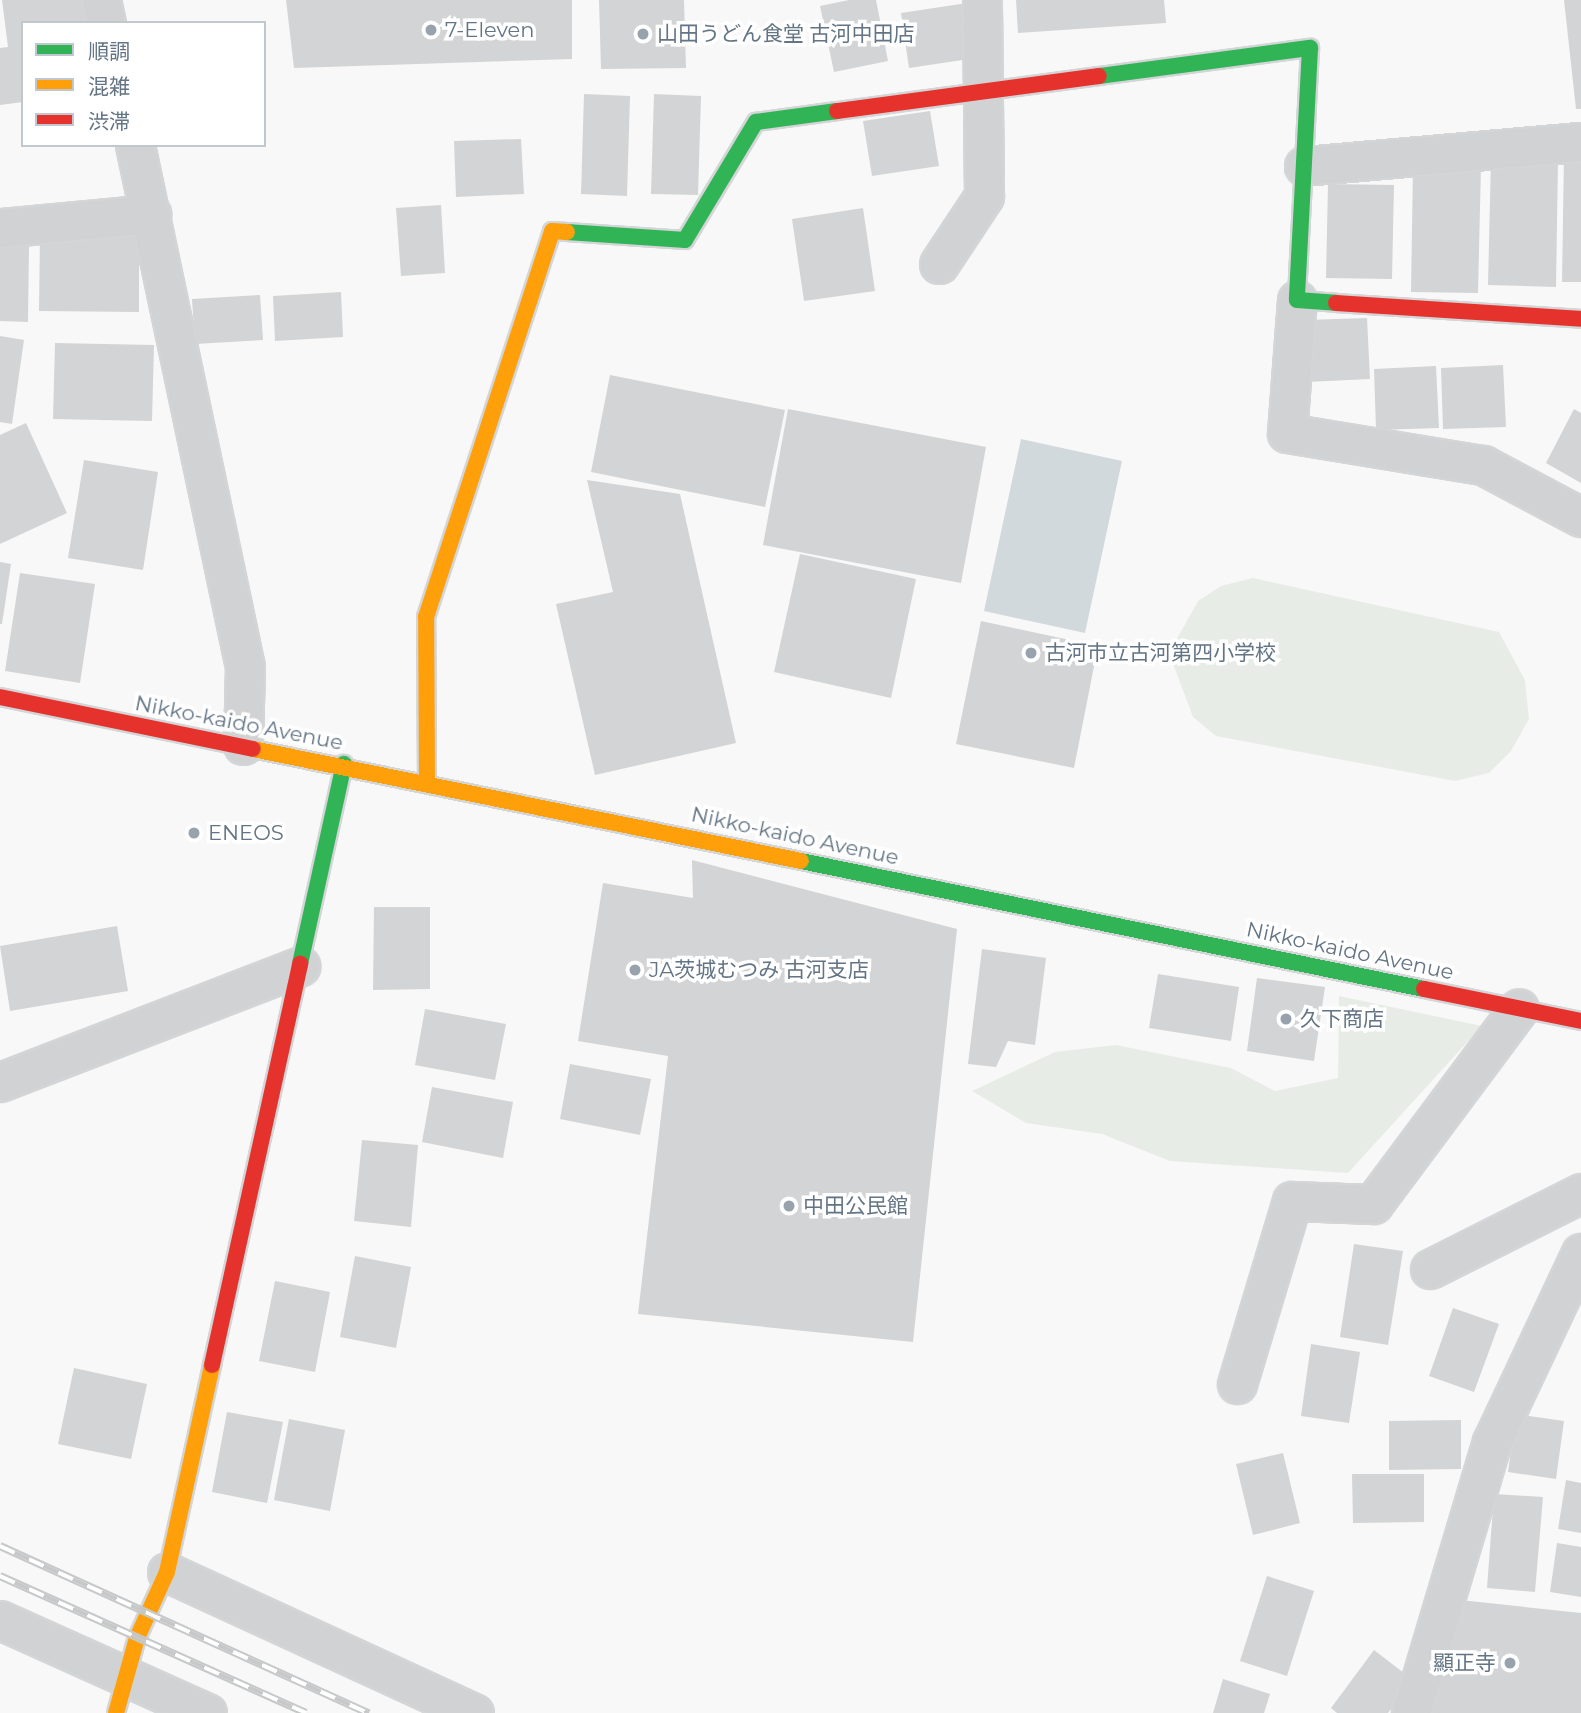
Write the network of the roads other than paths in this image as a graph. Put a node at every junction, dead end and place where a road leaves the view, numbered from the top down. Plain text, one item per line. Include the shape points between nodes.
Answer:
1 (102, 0) edge
2 (982, 0) edge
3 (106, 21) edge
4 (987, 91) junction
5 (1581, 142) edge
6 (135, 147) edge
7 (1304, 166) junction
8 (151, 215) junction
9 (0, 228) edge
10 (939, 264) dead end
11 (1297, 300) junction
12 (1581, 319) edge
13 (1581, 517) edge
14 (0, 697) edge
15 (243, 745) junction
16 (344, 764) junction
17 (427, 781) junction
18 (300, 966) junction
19 (1519, 1008) junction
20 (1581, 1021) edge
21 (0, 1082) edge
22 (1581, 1193) edge
23 (1581, 1253) edge
24 (1430, 1269) dead end
25 (1237, 1384) dead end
26 (167, 1572) junction
27 (0, 1620) edge
28 (126, 1677) junction
29 (116, 1713) edge
30 (207, 1713) edge
31 (474, 1713) edge
32 (1411, 1713) edge

1 - 3 street
2 - 4 street
4 - 7 street via 1310,48
4 - 10 street via 984,196
4 - 17 street via 756,122 685,240 552,231 426,617
5 - 7 street
6 - 8 street
7 - 11 street
8 - 9 street
8 - 15 street via 245,667
11 - 12 street
11 - 13 street via 1287,433 1483,466
14 - 15 street, Nikko-kaido Avenue
15 - 16 street, Nikko-kaido Avenue
16 - 17 street, Nikko-kaido Avenue
16 - 18 street
17 - 19 street, Nikko-kaido Avenue
18 - 21 street
18 - 26 street
19 - 20 street, Nikko-kaido Avenue
19 - 25 street via 1373,1204 1292,1201
22 - 24 street
23 - 32 street via 1492,1443
26 - 28 street
26 - 31 street
27 - 28 street
28 - 29 street
28 - 30 street

